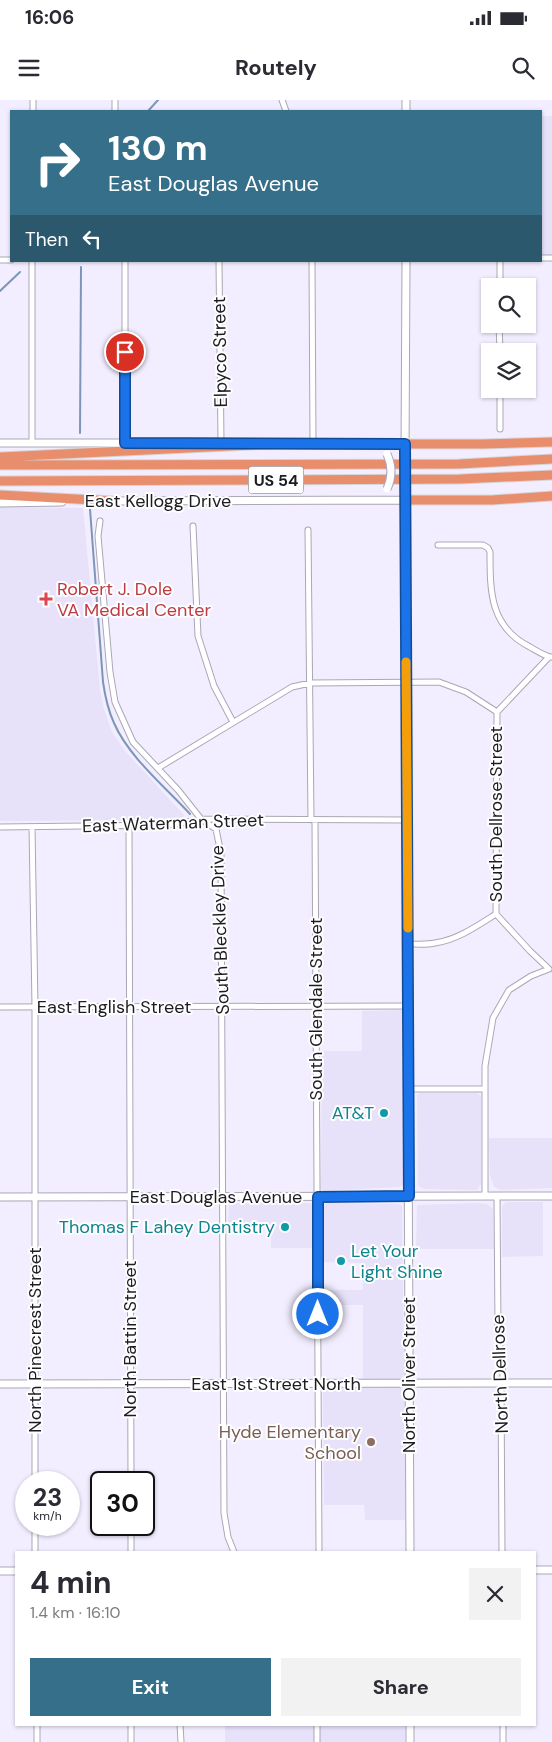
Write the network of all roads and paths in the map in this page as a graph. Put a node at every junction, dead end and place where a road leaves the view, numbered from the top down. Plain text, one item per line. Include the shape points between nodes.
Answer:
1 (32, 262) edge
2 (125, 262) edge
3 (219, 262) edge
4 (312, 262) edge
5 (406, 262) edge
6 (500, 262) edge
7 (500, 278) edge
8 (500, 398) edge
9 (500, 429) dead end
10 (552, 442) edge
11 (0, 443) edge
12 (32, 443) junction
13 (125, 443) junction
14 (220, 443) junction
15 (272, 444) junction
16 (312, 444) junction
17 (372, 444) junction
18 (405, 444) junction
19 (0, 457) edge
20 (552, 459) edge
21 (0, 465) edge
22 (552, 475) edge
23 (0, 481) edge
24 (0, 495) edge
25 (405, 496) junction
26 (552, 496) edge
27 (371, 500) junction
28 (114, 501) junction
29 (0, 503) edge
30 (100, 521) dead end
31 (193, 526) dead end
32 (308, 530) dead end
33 (438, 545) dead end
34 (550, 657) edge
35 (406, 682) junction
36 (310, 683) junction
37 (497, 712) junction
38 (233, 722) junction
39 (158, 768) junction
40 (201, 818) junction
41 (313, 820) junction
42 (407, 820) junction
43 (129, 825) junction
44 (0, 827) edge
45 (32, 827) junction
46 (496, 914) junction
47 (408, 944) junction
48 (551, 969) edge
49 (315, 1006) junction
50 (408, 1006) junction
51 (0, 1007) edge
52 (36, 1007) junction
53 (128, 1007) junction
54 (223, 1007) junction
55 (409, 1089) junction
56 (485, 1089) junction
57 (130, 1196) junction
58 (409, 1196) junction
59 (485, 1196) junction
60 (496, 1196) junction
61 (552, 1196) edge
62 (0, 1197) edge
63 (36, 1197) junction
64 (223, 1197) junction
65 (318, 1197) junction
66 (502, 1383) junction
67 (552, 1383) edge
68 (0, 1384) edge
69 (36, 1384) junction
70 (130, 1384) junction
71 (318, 1384) junction
72 (409, 1384) junction
73 (223, 1385) junction
74 (35, 1471) edge
75 (131, 1471) edge
76 (35, 1536) edge
77 (131, 1536) edge
78 (35, 1551) edge
79 (131, 1551) edge
80 (234, 1551) edge
81 (319, 1551) edge
82 (410, 1551) edge
83 (502, 1551) edge
84 (536, 1570) edge
85 (552, 1570) edge
86 (0, 1571) edge
87 (15, 1571) edge
88 (37, 1726) edge
89 (131, 1726) edge
90 (180, 1726) edge
91 (317, 1726) edge
92 (410, 1726) edge
93 (503, 1726) edge
94 (37, 1742) edge
95 (131, 1742) edge
96 (180, 1742) edge
97 (317, 1742) edge
98 (410, 1742) edge
99 (503, 1742) edge

1 - 12 street
2 - 13 street
3 - 14 street, Elpyco Street
4 - 16 street
5 - 18 main road, North Oliver Street
6 - 7 street
8 - 9 street
10 - 18 highway
11 - 12 main road
12 - 13 main road
13 - 14 main road
14 - 15 main road
15 - 16 main road
15 - 19 highway
16 - 17 main road
17 - 18 main road
17 - 27 main road, bridge via 387,454 390,478 387,489
18 - 25 main road, North Oliver Street, bridge
20 - 21 highway, US 54 via 449,464
22 - 23 highway, US 54 via 444,480
24 - 28 highway
25 - 26 highway via 492,500
25 - 27 main road, East Kellogg Drive
25 - 35 main road, North Oliver Street
27 - 28 main road, East Kellogg Drive
28 - 29 main road, East Kellogg Drive
30 - 39 street, South Bleckley Drive via 98,536 115,702 133,742
31 - 38 street via 198,636 214,686
32 - 36 street, South Glendale Street
33 - 34 street, South Dellrose Street via 483,545 488,548 492,598 500,620 524,644
34 - 37 street, South Dellrose Street
35 - 36 street
35 - 37 street via 439,682 466,692
35 - 42 main road, North Oliver Street
36 - 38 street via 292,687
36 - 41 street, South Glendale Street
37 - 46 street, South Dellrose Street
38 - 39 street
39 - 40 street, South Bleckley Drive
40 - 41 street, East Waterman Street
40 - 43 street, East Waterman Street via 168,825
40 - 54 street, South Bleckley Drive via 216,829 221,854
41 - 42 street, East Waterman Street
41 - 49 street, South Glendale Street
42 - 47 main road, North Oliver Street
43 - 45 street, East Waterman Street
43 - 53 street, North Battin Street
44 - 45 street, East Waterman Street
45 - 52 street, North Pinecrest Street
46 - 47 street via 454,938 435,943
46 - 48 street, South Dellrose Street
47 - 50 main road, North Oliver Street
48 - 56 street, South Dellrose Street via 531,976 509,990 493,1018 485,1066
49 - 50 street, East English Street
49 - 54 street, East English Street
49 - 65 street, South Glendale Street
50 - 55 main road, North Oliver Street
51 - 52 street, East English Street
52 - 53 street, East English Street
52 - 63 street, North Pinecrest Street
53 - 54 street, East English Street
53 - 57 street, North Battin Street
54 - 64 street, South Bleckley Drive
55 - 56 street
55 - 58 main road, North Oliver Street
56 - 59 street, South Dellrose Street
57 - 63 main road, East Douglas Avenue
57 - 64 main road, East Douglas Avenue
57 - 70 street, North Battin Street
58 - 59 main road, East Douglas Avenue
58 - 65 main road, East Douglas Avenue
58 - 72 main road, North Oliver Street
59 - 60 main road, East Douglas Avenue
60 - 61 main road, East Douglas Avenue
60 - 66 street, North Dellrose
62 - 63 main road, East Douglas Avenue
63 - 69 street, North Pinecrest Street
64 - 65 main road, East Douglas Avenue
64 - 73 street, South Bleckley Drive
65 - 71 street, South Glendale Street
66 - 67 main road, East 1st Street North
66 - 72 main road, East 1st Street North
66 - 83 street, North Dellrose
68 - 69 main road, East 1st Street North
69 - 70 main road, East 1st Street North
69 - 74 street, North Pinecrest Street
70 - 73 main road, East 1st Street North
70 - 75 street, North Battin Street
71 - 72 main road, East 1st Street North
71 - 73 main road, East 1st Street North
71 - 81 street, South Glendale Street
72 - 82 main road, North Oliver Street
73 - 80 street, South Bleckley Drive via 224,1514
76 - 78 street
77 - 79 street
84 - 85 main road
86 - 87 main road
88 - 94 street
89 - 95 street
90 - 96 street
91 - 97 street
92 - 98 main road
93 - 99 street

